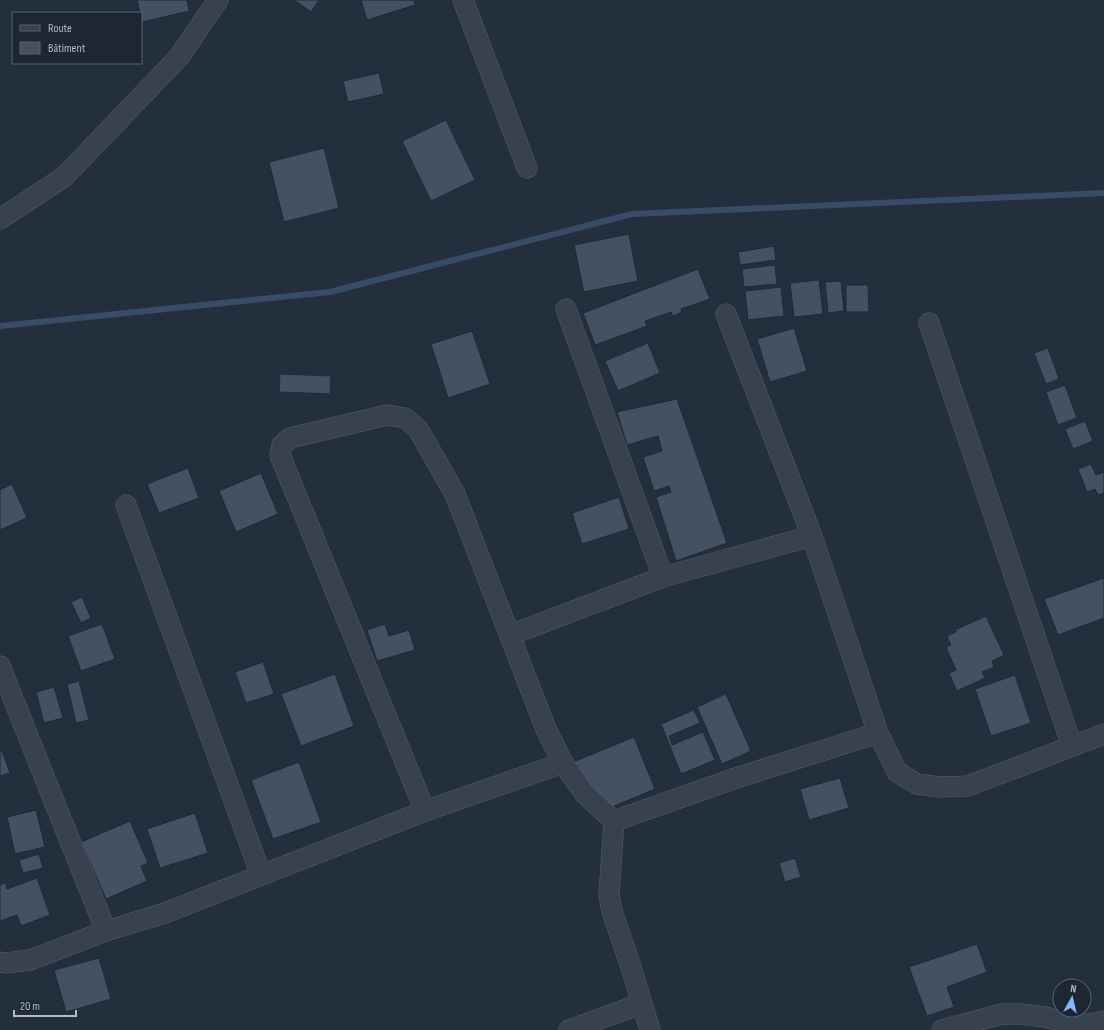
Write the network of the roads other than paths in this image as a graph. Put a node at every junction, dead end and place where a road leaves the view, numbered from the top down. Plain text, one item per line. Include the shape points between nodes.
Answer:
1 (218, 0) edge
2 (463, 0) edge
3 (527, 168) dead end
4 (0, 220) edge
5 (566, 309) dead end
6 (726, 314) dead end
7 (930, 323) dead end
8 (126, 505) dead end
9 (812, 536) junction
10 (663, 577) junction
11 (510, 635) junction
12 (0, 666) edge
13 (878, 733) junction
14 (1104, 734) edge
15 (1072, 746) junction
16 (563, 763) junction
17 (425, 811) junction
18 (614, 821) junction
19 (261, 875) junction
20 (106, 931) junction
21 (0, 962) edge
22 (641, 1004) junction
23 (1104, 1021) edge
24 (569, 1030) edge
25 (650, 1030) edge
26 (942, 1030) edge

1 - 4 street via 179,57 64,177
2 - 3 street
5 - 10 street
6 - 9 street
7 - 15 street
8 - 19 street
9 - 10 street
9 - 13 street
10 - 11 street
11 - 16 street via 546,729
11 - 17 street via 455,494 418,429 405,418 387,415 290,438 282,445 280,455
12 - 20 street
13 - 15 street via 897,772 917,784 940,787 968,786
13 - 18 street via 736,778
14 - 15 street
16 - 17 street
16 - 18 street via 584,793
17 - 19 street
18 - 22 street via 609,895
19 - 20 street via 165,913
20 - 21 street via 30,960
22 - 24 street
22 - 25 street
23 - 26 street via 1073,1024 1045,1017 1002,1014

